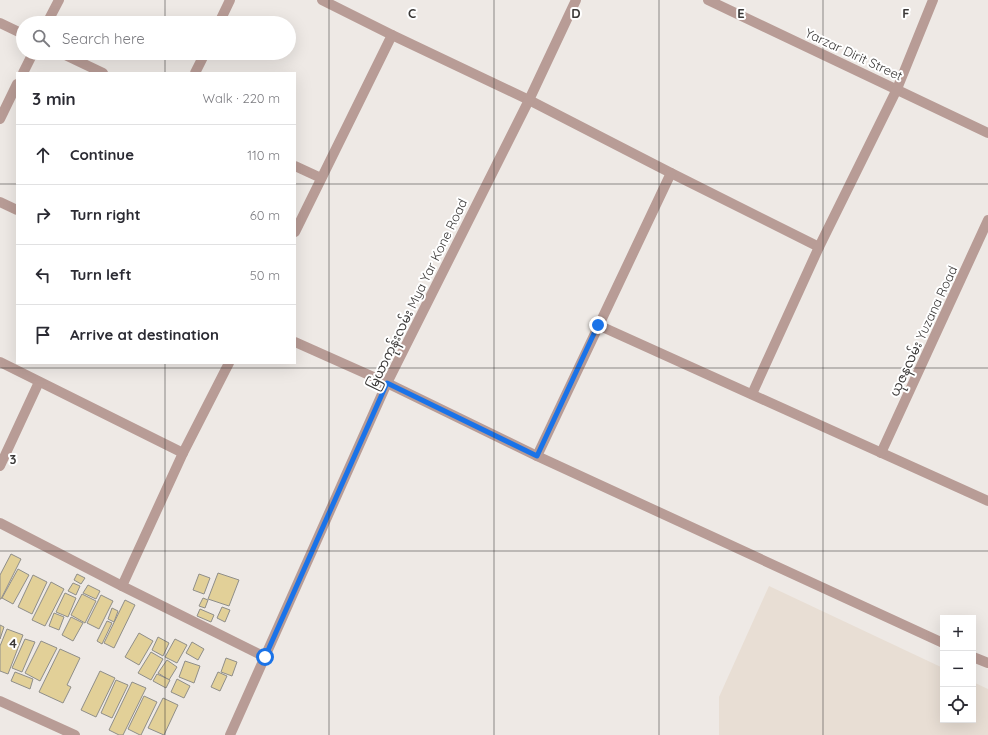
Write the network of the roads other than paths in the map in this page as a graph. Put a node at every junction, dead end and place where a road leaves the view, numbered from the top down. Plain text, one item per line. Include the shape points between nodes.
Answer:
1 (59, 0) edge
2 (230, 0) edge
3 (322, 0) edge
4 (576, 0) edge
5 (708, 0) edge
6 (933, 0) edge
7 (51, 16) edge
8 (222, 16) edge
9 (0, 23) edge
10 (16, 31) edge
11 (392, 35) junction
12 (29, 60) edge
13 (76, 60) edge
14 (202, 60) edge
15 (23, 72) edge
16 (101, 72) edge
17 (196, 72) edge
18 (16, 86) edge
19 (897, 89) junction
20 (529, 100) junction
21 (0, 119) edge
22 (988, 133) edge
23 (296, 166) edge
24 (671, 173) junction
25 (321, 178) junction
26 (0, 202) edge
27 (16, 210) edge
28 (988, 220) edge
29 (296, 230) edge
30 (819, 247) junction
31 (598, 325) junction
32 (296, 342) edge
33 (0, 362) edge
34 (228, 364) edge
35 (39, 382) junction
36 (387, 383) junction
37 (752, 394) junction
38 (183, 453) junction
39 (881, 453) junction
40 (537, 456) junction
41 (0, 466) edge
42 (988, 501) edge
43 (0, 523) edge
44 (122, 586) junction
45 (940, 642) edge
46 (265, 657) junction
47 (976, 657) edge
48 (988, 663) edge
49 (0, 701) edge
50 (75, 735) edge
51 (230, 735) edge

1 - 7 street
2 - 8 street
3 - 11 street
4 - 20 street, မြယာကုန်းလမ်း Mya Yar Kone Road
5 - 19 street, Yarzar Dirit Street
6 - 19 street
9 - 10 street
11 - 20 street
11 - 25 street
12 - 15 street
13 - 16 street
14 - 17 street
18 - 21 street
19 - 22 street, Yarzar Dirit Street
19 - 30 street
20 - 24 street
20 - 36 street, မြယာကုန်းလမ်း Mya Yar Kone Road
23 - 25 street
24 - 30 street
24 - 31 street
25 - 29 street
26 - 27 street
28 - 39 street, ယုဇနလမ်း Yuzana Road
30 - 37 street
31 - 37 street
31 - 40 street
32 - 36 street
33 - 35 street
34 - 38 street
35 - 38 street
35 - 41 street
36 - 40 street
36 - 46 street, မြယာကုန်းလမ်း Mya Yar Kone Road
37 - 39 street
38 - 44 street
39 - 42 street
40 - 45 street
43 - 44 street
44 - 46 street
46 - 51 street, မြယာကုန်းလမ်း Mya Yar Kone Road
47 - 48 street
49 - 50 street

